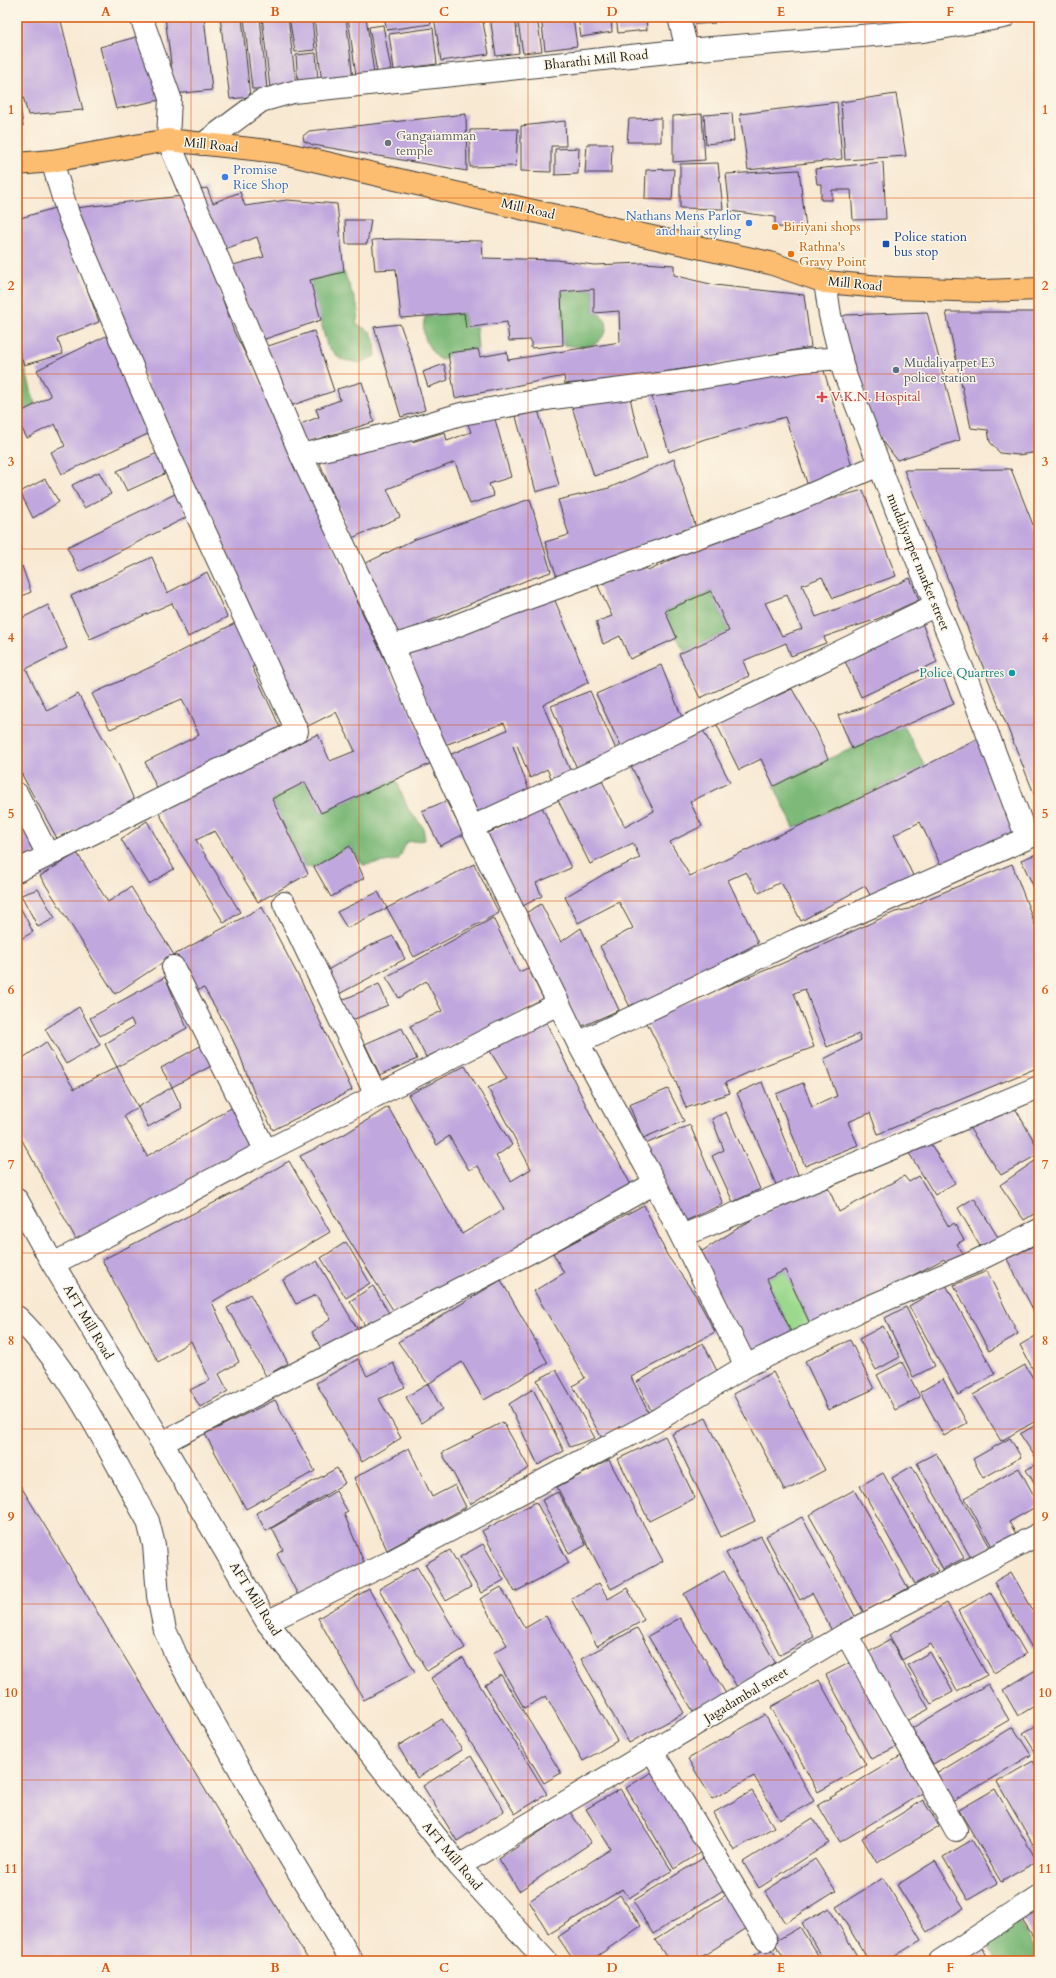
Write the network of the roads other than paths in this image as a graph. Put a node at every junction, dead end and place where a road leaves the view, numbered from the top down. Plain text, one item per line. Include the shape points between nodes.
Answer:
1 (141, 17) edge
2 (679, 17) edge
3 (1004, 17) edge
4 (687, 50) junction
5 (168, 140) junction
6 (203, 144) junction
7 (52, 161) junction
8 (17, 164) edge
9 (825, 282) junction
10 (1039, 289) edge
11 (841, 358) junction
12 (301, 455) junction
13 (879, 465) junction
14 (936, 604) junction
15 (392, 646) junction
16 (17, 794) edge
17 (472, 827) junction
18 (1033, 835) edge
19 (48, 855) junction
20 (17, 871) edge
21 (284, 903) dead end
22 (173, 968) dead end
23 (558, 1004) junction
24 (578, 1043) junction
25 (1039, 1087) edge
26 (376, 1095) junction
27 (266, 1151) junction
28 (655, 1183) junction
29 (17, 1200) edge
30 (1039, 1230) edge
31 (682, 1236) junction
32 (53, 1264) junction
33 (17, 1318) edge
34 (746, 1366) junction
35 (162, 1443) junction
36 (1039, 1534) edge
37 (267, 1622) junction
38 (846, 1634) junction
39 (652, 1751) junction
40 (956, 1830) dead end
41 (459, 1866) junction
42 (1039, 1896) edge
43 (766, 1940) dead end
44 (352, 1961) edge
45 (546, 1961) edge
46 (940, 1961) edge

1 - 5 street via 170,98
2 - 4 street
3 - 4 street, Bharathi Mill Road via 924,31
4 - 6 street, Bharathi Mill Road via 293,92 262,101
5 - 6 main road, Mill Road
5 - 7 main road, Mill Road
5 - 12 street
6 - 9 main road, Mill Road via 279,152 770,263
7 - 8 main road, Mill Road
7 - 19 street via 68,214 167,450 297,731
9 - 10 main road, Mill Road via 893,288 985,291
9 - 11 street, mudaliyarpet market street
11 - 12 street via 802,361 460,414 411,429
11 - 13 street, mudaliyarpet market street
12 - 15 street
13 - 14 street, mudaliyarpet market street
13 - 15 street via 784,506 448,629
14 - 17 street via 606,766
14 - 18 street, mudaliyarpet market street
15 - 17 street
16 - 19 street
17 - 23 street
18 - 24 street via 796,940
19 - 20 street
21 - 26 street
22 - 27 street
23 - 24 street
23 - 26 street
24 - 28 street
25 - 31 street
26 - 27 street
27 - 32 street
28 - 31 street
28 - 35 street via 540,1247
29 - 32 street, AFT Mill Road
30 - 34 street via 974,1262 857,1312
31 - 34 street
32 - 35 street, AFT Mill Road
33 - 44 street via 30,1329 73,1387 148,1521 154,1545 158,1596 165,1630 176,1655 274,1831
34 - 37 street via 654,1422 392,1561
35 - 37 street, AFT Mill Road
36 - 38 street, Jagadambal street
37 - 41 street, AFT Mill Road
38 - 39 street, Jagadambal street
38 - 40 street
39 - 41 street, Jagadambal street
39 - 43 street
41 - 45 street, AFT Mill Road
42 - 46 street

